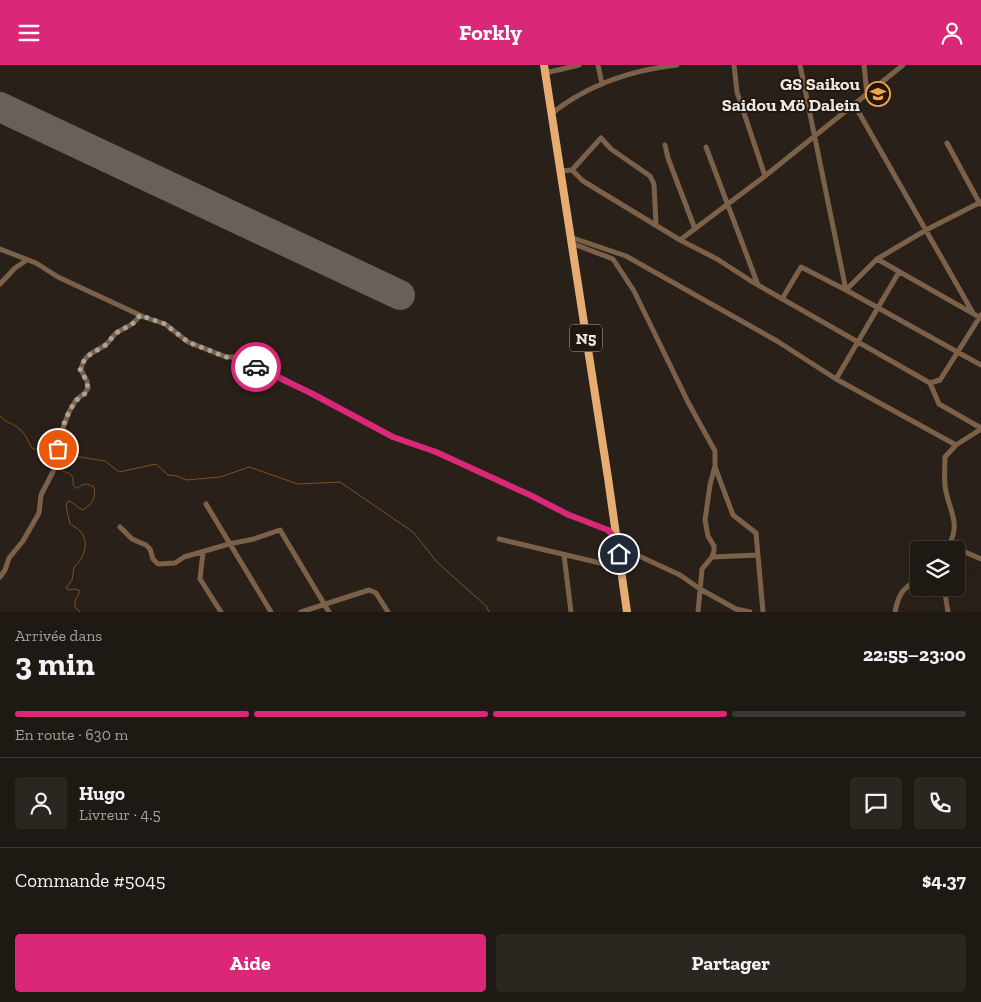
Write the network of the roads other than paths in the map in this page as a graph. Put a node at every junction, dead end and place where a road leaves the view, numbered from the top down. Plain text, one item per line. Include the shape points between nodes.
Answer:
1 (579, 65) edge
2 (598, 65) edge
3 (678, 65) edge
4 (734, 65) edge
5 (800, 65) edge
6 (864, 65) edge
7 (903, 65) edge
8 (544, 69) edge
9 (602, 84) junction
10 (867, 94) junction
11 (854, 104) junction
12 (551, 114) junction
13 (814, 136) junction
14 (947, 143) dead end
15 (665, 145) dead end
16 (706, 147) dead end
17 (572, 170) junction
18 (560, 171) junction
19 (765, 177) junction
20 (728, 204) junction
21 (980, 204) edge
22 (656, 224) junction
23 (695, 229) junction
24 (926, 230) junction
25 (571, 240) junction
26 (680, 240) junction
27 (0, 249) edge
28 (877, 259) junction
29 (27, 260) junction
30 (899, 273) junction
31 (0, 284) edge
32 (759, 286) junction
33 (846, 290) junction
34 (782, 299) junction
35 (878, 308) junction
36 (973, 313) junction
37 (140, 315) junction
38 (980, 316) edge
39 (858, 343) junction
40 (959, 352) junction
41 (981, 365) edge
42 (836, 379) junction
43 (930, 383) junction
44 (981, 428) edge
45 (956, 445) junction
46 (715, 467) junction
47 (206, 504) dead end
48 (120, 527) dead end
49 (499, 539) dead end
50 (617, 541) junction
51 (951, 541) edge
52 (229, 544) junction
53 (204, 552) junction
54 (965, 552) edge
55 (564, 555) junction
56 (758, 555) junction
57 (712, 557) junction
58 (981, 559) edge
59 (621, 568) junction
60 (0, 577) edge
61 (910, 584) edge
62 (700, 589) junction
63 (945, 596) edge
64 (324, 605) junction
65 (221, 612) edge
66 (271, 612) edge
67 (301, 612) edge
68 (329, 612) edge
69 (388, 612) edge
70 (571, 612) edge
71 (627, 612) edge
72 (698, 612) edge
73 (750, 612) edge
74 (763, 612) edge
75 (895, 612) edge
76 (948, 612) edge

1 - 8 street
2 - 9 street
3 - 9 street via 628,74
4 - 19 street via 738,98
5 - 13 street
6 - 10 street
7 - 10 street
8 - 12 highway, N5
9 - 12 street via 564,103
10 - 11 street
11 - 13 street
11 - 24 street
12 - 18 highway, N5
13 - 19 street
13 - 33 street
14 - 21 street
15 - 23 street
16 - 20 street
17 - 18 street
17 - 22 street via 584,181
17 - 22 street via 601,138 611,149 650,176 654,185
18 - 25 highway, N5
19 - 20 street
20 - 23 street
20 - 32 street
21 - 24 street
22 - 26 street
23 - 26 street
24 - 28 street
24 - 36 street
25 - 42 street via 626,256 777,341
25 - 46 street via 613,259 634,291 715,451
25 - 50 highway, N5
26 - 32 street
27 - 29 street
28 - 30 street
28 - 33 street
29 - 31 street
29 - 37 street
30 - 35 street
30 - 36 street
32 - 34 street
33 - 34 street via 801,267
33 - 35 street
34 - 39 street
35 - 39 street
35 - 40 street
36 - 38 street
37 - 50 street via 165,324 188,342 274,374 393,437 436,452 608,530
37 - 60 street via 129,327 84,359 80,370 88,388 69,412 58,441 56,467 41,495 39,513
38 - 40 street
39 - 42 street
39 - 43 street
40 - 41 street
40 - 43 street via 940,380
42 - 45 street
43 - 44 street via 939,405
44 - 45 street
45 - 51 street via 945,457 945,486 955,522
46 - 56 street via 733,515 756,533
46 - 57 street via 705,520 714,546
47 - 52 street
48 - 53 street via 132,539 146,545 158,564 175,563
49 - 55 street
50 - 59 highway, N5
50 - 62 street
52 - 53 street
52 - 64 street via 280,530
52 - 66 street
53 - 65 street via 200,579
54 - 58 street
55 - 59 street
55 - 70 street
56 - 57 street
56 - 74 street
57 - 62 street via 702,569
59 - 71 highway, N5
61 - 75 street via 902,590
62 - 72 street
62 - 73 street via 736,609
63 - 76 street
64 - 67 street
64 - 68 street
64 - 69 street via 369,590 376,593

